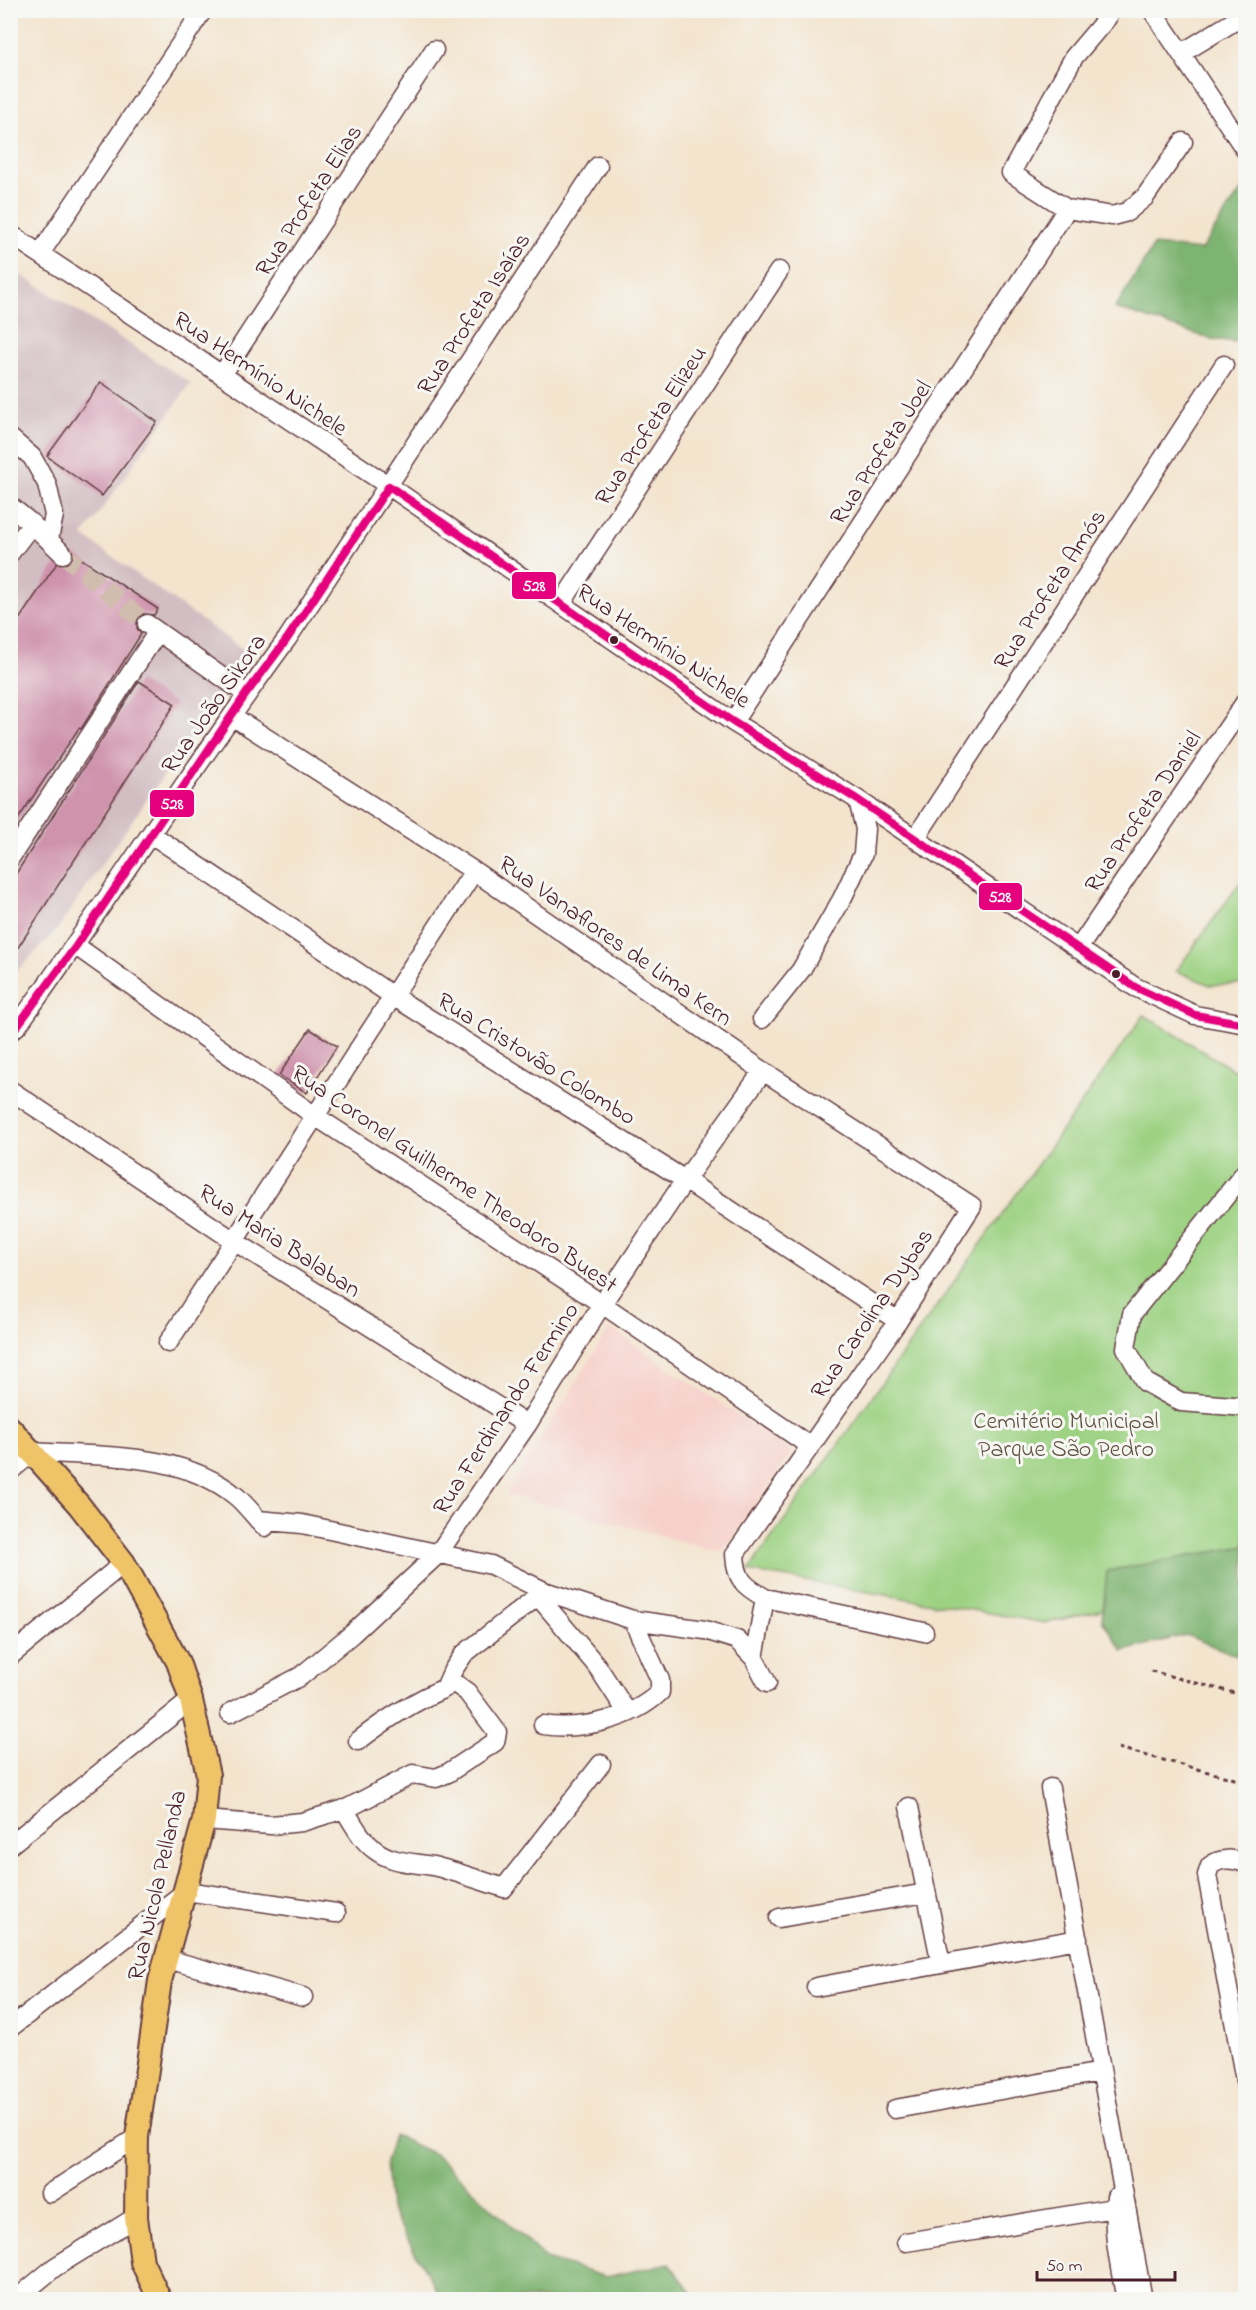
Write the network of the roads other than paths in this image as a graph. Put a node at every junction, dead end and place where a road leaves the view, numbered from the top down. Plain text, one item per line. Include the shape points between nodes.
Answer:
1 (203, 10) edge
2 (1152, 10) edge
3 (1245, 14) edge
4 (1107, 18) dead end
5 (434, 50) dead end
6 (1182, 53) junction
7 (1183, 142) dead end
8 (1245, 151) edge
9 (598, 166) dead end
10 (1067, 209) junction
11 (10, 234) edge
12 (40, 254) junction
13 (778, 272) dead end
14 (1224, 365) dead end
15 (222, 375) junction
16 (10, 438) edge
17 (389, 486) junction
18 (10, 506) edge
19 (32, 524) junction
20 (49, 539) junction
21 (10, 553) edge
22 (63, 554) tunnel mouth
23 (561, 604) junction
24 (246, 694) junction
25 (1245, 701) edge
26 (232, 716) junction
27 (733, 722) junction
28 (858, 800) junction
29 (151, 834) junction
30 (915, 839) junction
31 (10, 858) edge
32 (474, 871) junction
33 (76, 946) junction
34 (1078, 949) junction
35 (393, 996) junction
36 (762, 1019) dead end
37 (1245, 1024) edge
38 (10, 1032) edge
39 (763, 1071) junction
40 (10, 1090) edge
41 (315, 1116) junction
42 (1245, 1171) edge
43 (685, 1180) junction
44 (972, 1206) joint
45 (234, 1241) junction
46 (602, 1304) junction
47 (898, 1321) junction
48 (168, 1342) dead end
49 (1245, 1407) edge
50 (527, 1425) junction
51 (10, 1428) edge
52 (810, 1446) junction
53 (33, 1452) junction
54 (10, 1471) edge
55 (437, 1555) junction
56 (124, 1563) junction
57 (541, 1594) junction
58 (765, 1598) junction
59 (633, 1620) junction
60 (924, 1632) dead end
61 (10, 1656) edge
62 (754, 1658) junction
63 (449, 1679) junction
64 (767, 1683) dead end
65 (191, 1700) junction
66 (627, 1712) junction
67 (230, 1713) dead end
68 (543, 1725) dead end
69 (358, 1741) dead end
70 (601, 1764) dead end
71 (1050, 1788) dead end
72 (909, 1807) dead end
73 (344, 1809) junction
74 (204, 1820) junction
75 (10, 1845) edge
76 (1245, 1863) edge
77 (186, 1891) junction
78 (926, 1893) junction
79 (336, 1913) dead end
80 (779, 1918) dead end
81 (1078, 1939) junction
82 (167, 1959) junction
83 (941, 1964) junction
84 (816, 1987) dead end
85 (303, 1997) dead end
86 (10, 2028) edge
87 (1101, 2072) junction
88 (1244, 2073) edge
89 (895, 2109) dead end
90 (137, 2137) junction
91 (50, 2193) dead end
92 (1120, 2207) junction
93 (136, 2217) junction
94 (906, 2242) dead end
95 (15, 2300) edge
96 (160, 2300) edge
97 (1126, 2300) edge
98 (1143, 2300) edge

1 - 12 street
2 - 6 street
3 - 6 street
4 - 10 street via 1074,57 1011,172
5 - 15 street, Rua Profeta Elias
6 - 8 street
7 - 10 street via 1145,197 1127,212 1112,216
9 - 17 street, Rua Profeta Isaías
10 - 27 street, Rua Profeta Joel
11 - 12 street, Rua Hermínio Nichele
12 - 15 street, Rua Hermínio Nichele
13 - 23 street, Rua Profeta Elizeu
14 - 30 street, Rua Profeta Amós
15 - 17 street, Rua Hermínio Nichele
16 - 20 street via 32,457 46,484 54,515
17 - 23 street, Rua Hermínio Nichele
17 - 24 street, Rua João Sikora
18 - 19 street
19 - 20 street
19 - 21 street
20 - 22 street
23 - 27 street, Rua Hermínio Nichele
24 - 26 street, Rua João Sikora
24 - 31 street via 152,629
25 - 34 street, Rua Profeta Daniel
26 - 29 street, Rua João Sikora
26 - 32 street, Rua Vanaflores de Lima Kern
27 - 28 street, Rua Hermínio Nichele
28 - 30 street, Rua Hermínio Nichele
28 - 36 street via 865,829 863,854 801,970
29 - 33 street, Rua João Sikora
29 - 35 street, Rua Cristovão Colombo
30 - 34 street, Rua Hermínio Nichele
32 - 35 street
32 - 39 street, Rua Vanaflores de Lima Kern
33 - 38 street, Rua João Sikora
33 - 41 street, Rua Coronel Guilherme Theodoro Buest
34 - 37 street, Rua Hermínio Nichele via 1136,987 1195,1015
35 - 41 street
35 - 43 street, Rua Cristovão Colombo
39 - 43 street, Rua Ferdinando Fermino
39 - 44 street, Rua Vanaflores de Lima Kern
40 - 45 street, Rua Maria Balaban
41 - 45 street
41 - 46 street, Rua Coronel Guilherme Theodoro Buest
42 - 49 street via 1132,1314 1126,1348 1145,1382 1181,1402
43 - 46 street, Rua Ferdinando Fermino
43 - 47 street, Rua Cristovão Colombo
44 - 47 street, Rua Carolina Dybas
45 - 48 street
45 - 50 street, Rua Maria Balaban
46 - 50 street, Rua Ferdinando Fermino
46 - 52 street, Rua Coronel Guilherme Theodoro Buest
47 - 52 street, Rua Carolina Dybas
50 - 55 street, Rua Ferdinando Fermino
51 - 53 main road, Rua Nicola Pellanda
52 - 58 street, Rua Carolina Dybas via 735,1554 739,1576 747,1588
53 - 54 street
53 - 55 street via 149,1460 182,1468 229,1491 264,1526 302,1524
53 - 56 main road, Rua Nicola Pellanda
55 - 57 street via 491,1565
55 - 67 street, Rua Ferdinando Fermino via 301,1676
56 - 61 street
56 - 65 main road, Rua Nicola Pellanda via 178,1662
57 - 59 street
57 - 63 street via 464,1654
57 - 66 street
58 - 60 street
58 - 62 street
59 - 62 street via 736,1640
59 - 66 street via 660,1680 660,1692
62 - 64 street
63 - 69 street via 445,1688 388,1717
63 - 73 street via 467,1692 497,1732 495,1742 448,1773 436,1778 413,1774
65 - 74 main road, Rua Nicola Pellanda via 208,1774
65 - 75 street
66 - 68 street via 593,1725
70 - 73 street via 504,1888 377,1852
71 - 81 street
72 - 78 street
73 - 74 street via 302,1822 271,1825
74 - 77 main road, Rua Nicola Pellanda
76 - 88 street via 1218,1860 1207,1875
77 - 79 street
77 - 82 main road, Rua Nicola Pellanda
77 - 86 street
78 - 80 street
78 - 83 street
81 - 83 street
81 - 87 street
82 - 85 street
82 - 90 main road, Rua Nicola Pellanda via 160,1981
83 - 84 street
87 - 89 street
87 - 92 street via 1120,2174
90 - 91 street
90 - 93 main road, Rua Nicola Pellanda
92 - 94 street
92 - 97 street via 1118,2256
92 - 98 street
93 - 95 street via 55,2267
93 - 96 main road, Rua Nicola Pellanda via 142,2262

